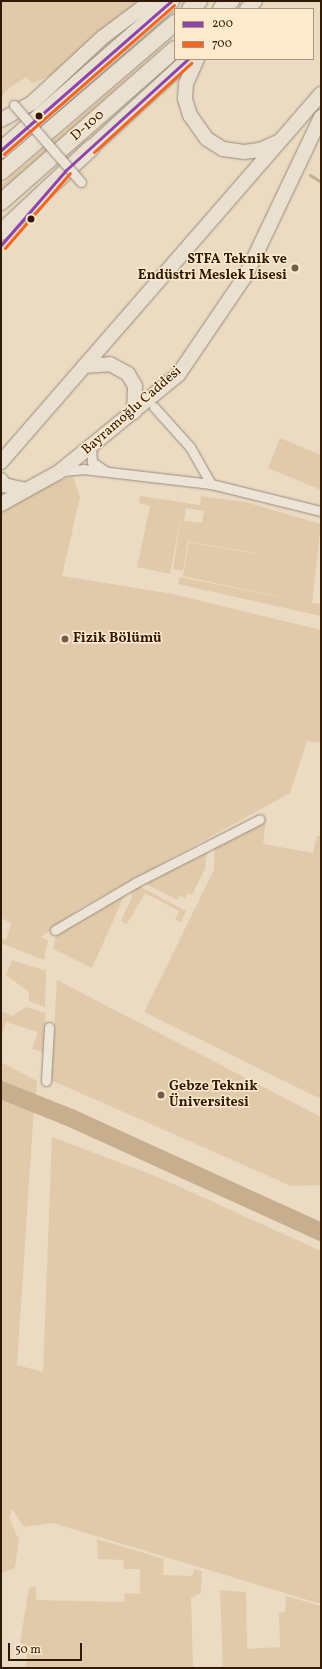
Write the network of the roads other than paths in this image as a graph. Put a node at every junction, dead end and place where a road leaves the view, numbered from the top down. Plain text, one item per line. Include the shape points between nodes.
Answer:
1 (151, 1) edge
2 (171, 1) edge
3 (199, 1) edge
4 (231, 1) edge
5 (256, 1) edge
6 (191, 8) edge
7 (222, 8) edge
8 (247, 8) edge
9 (174, 24) edge
10 (174, 50) edge
11 (187, 60) edge
12 (197, 60) edge
13 (321, 94) edge
14 (14, 104) dead end
15 (321, 117) edge
16 (1, 120) edge
17 (286, 136) junction
18 (91, 148) joint
19 (1, 150) edge
20 (1, 172) edge
21 (81, 182) dead end
22 (1, 202) edge
23 (1, 232) edge
24 (84, 366) junction
25 (154, 407) dead end
26 (134, 412) junction
27 (91, 447) junction
28 (1, 462) edge
29 (107, 471) junction
30 (59, 472) junction
31 (1, 480) edge
32 (211, 484) junction
33 (26, 490) junction
34 (1, 504) edge
35 (321, 511) edge
36 (260, 819) dead end
37 (55, 930) dead end
38 (50, 1028) dead end
39 (46, 1081) dead end

1 - 16 main road via 103,37 32,103
2 - 19 highway
3 - 6 highway
4 - 7 highway
5 - 8 main road
9 - 20 highway, D-100
10 - 22 highway, D-100 / D-100
11 - 18 main road
12 - 17 main road via 186,84 185,99 190,115 207,139 223,149 244,152 260,150
13 - 17 main road
14 - 21 street, bridge
15 - 26 main road, Bayramoğlu Caddesi via 246,275 221,316 178,375
17 - 24 main road
18 - 23 highway
24 - 26 main road via 110,364 128,374 135,386
24 - 28 main road
25 - 32 street via 190,447
26 - 27 main road, Bayramoğlu Caddesi
27 - 29 street via 92,462
27 - 30 main road, Bayramoğlu Caddesi
29 - 30 street via 83,469
29 - 32 street
30 - 33 main road, Bayramoğlu Caddesi
31 - 33 main road via 4,485
32 - 35 street
33 - 34 main road, Bayramoğlu Caddesi
36 - 37 street via 135,883
38 - 39 street

